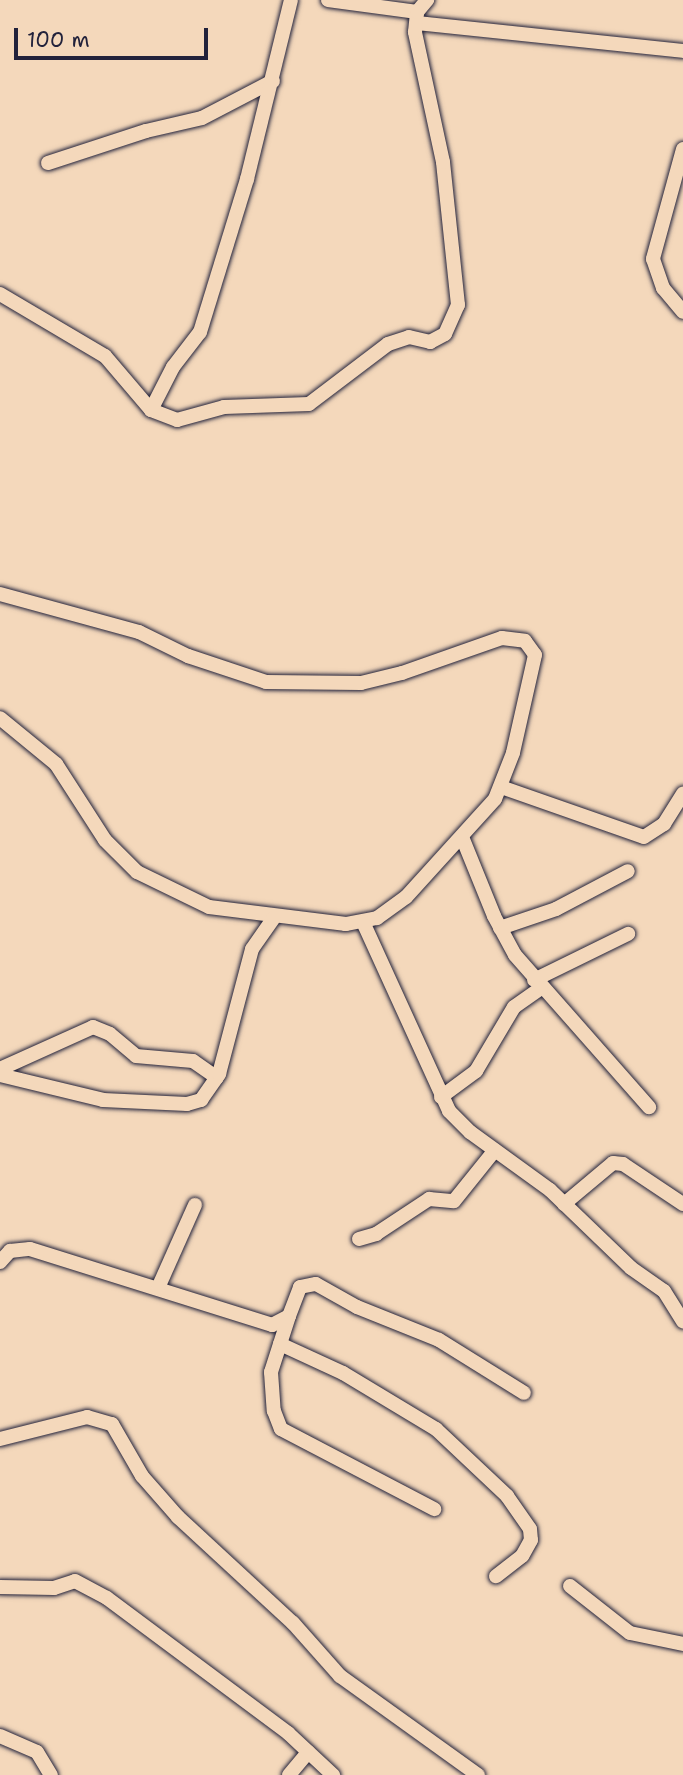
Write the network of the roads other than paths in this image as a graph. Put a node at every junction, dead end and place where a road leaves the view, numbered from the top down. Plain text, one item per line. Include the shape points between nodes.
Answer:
1 (291, 0) edge
2 (328, 0) edge
3 (423, 7) edge
4 (683, 51) edge
5 (273, 81) junction
6 (683, 149) edge
7 (48, 163) dead end
8 (0, 295) edge
9 (683, 312) edge
10 (151, 410) junction
11 (0, 594) edge
12 (0, 719) edge
13 (501, 787) junction
14 (683, 794) edge
15 (463, 837) junction
16 (628, 871) dead end
17 (274, 918) junction
18 (363, 922) junction
19 (500, 928) junction
20 (628, 934) dead end
21 (538, 984) junction
22 (0, 1069) edge
23 (0, 1075) edge
24 (217, 1078) junction
25 (441, 1097) junction
26 (649, 1107) dead end
27 (495, 1150) junction
28 (564, 1204) junction
29 (683, 1204) edge
30 (195, 1205) dead end
31 (359, 1239) dead end
32 (0, 1262) edge
33 (158, 1288) junction
34 (289, 1316) junction
35 (683, 1322) edge
36 (280, 1344) junction
37 (524, 1393) dead end
38 (0, 1439) edge
39 (435, 1509) dead end
40 (496, 1576) dead end
41 (570, 1586) dead end
42 (0, 1587) edge
43 (683, 1644) edge
44 (0, 1736) edge
45 (309, 1752) junction
46 (51, 1775) edge
47 (289, 1775) edge
48 (333, 1775) edge
49 (478, 1775) edge

1 - 5 street
2 - 3 street
3 - 4 street
3 - 10 street via 415,32 443,163 458,305 450,327 430,342 409,337 388,344 309,404 224,407 177,421
5 - 7 street via 202,118
5 - 10 street via 200,332 173,367
6 - 9 street via 653,259 663,288
8 - 10 street via 105,356
11 - 13 street via 139,632 188,656 266,682 361,682 402,673 502,638 518,638 530,645 535,671
12 - 17 street via 56,764 105,840 137,872 209,907
13 - 14 street via 644,837 664,824
13 - 15 street
15 - 18 street via 405,897 387,912
15 - 19 street
16 - 19 street via 556,909
17 - 18 street via 317,924
17 - 24 street via 246,967 242,999
18 - 25 street
19 - 21 street
20 - 21 street
21 - 25 street via 514,1007 476,1071
21 - 26 street
22 - 24 street via 93,1027 110,1034 136,1056 193,1060
23 - 24 street via 70,1095 151,1103 201,1100
25 - 27 street via 458,1121
27 - 28 street
27 - 31 street via 454,1201 429,1199 376,1234
28 - 29 street via 613,1163 623,1164
28 - 35 street via 631,1268 664,1291
30 - 33 street
32 - 33 street via 10,1251 30,1249
33 - 34 street via 260,1324 272,1325
34 - 36 street
34 - 37 street via 300,1287 316,1284 357,1307 439,1340
36 - 39 street via 271,1390 281,1429
36 - 40 street via 343,1373 436,1429 507,1496 530,1529 531,1540 522,1556
38 - 49 street via 88,1417 112,1424 142,1476 178,1517 293,1623 340,1676
41 - 43 street via 630,1633
42 - 45 street via 54,1588 75,1581 90,1588 127,1611 152,1636
44 - 46 street via 37,1752
45 - 47 street
45 - 48 street

